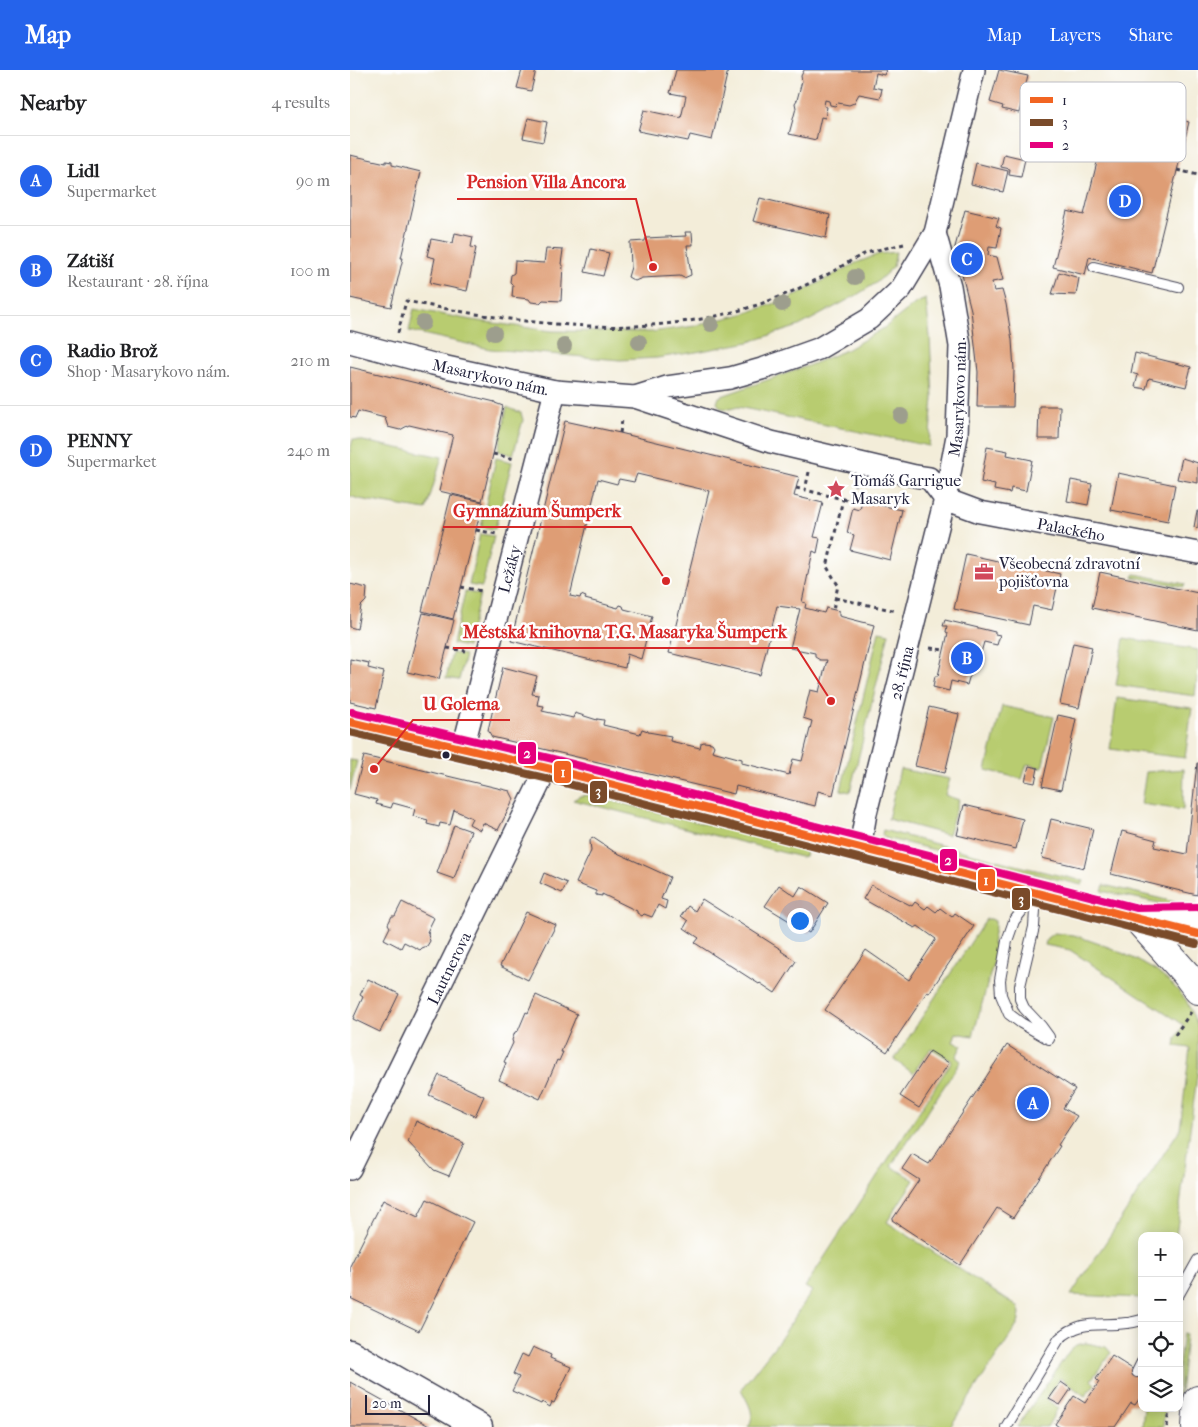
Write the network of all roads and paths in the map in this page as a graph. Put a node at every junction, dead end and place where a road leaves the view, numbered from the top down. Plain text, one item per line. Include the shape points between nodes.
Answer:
1 (974, 70) edge
2 (1177, 170) dead end
3 (1198, 175) edge
4 (934, 234) junction
5 (909, 243) dead end
6 (1094, 266) dead end
7 (1178, 286) dead end
8 (398, 333) dead end
9 (350, 342) edge
10 (555, 391) junction
11 (635, 397) junction
12 (622, 420) dead end
13 (620, 433) dead end
14 (493, 454) dead end
15 (516, 460) dead end
16 (809, 470) dead end
17 (855, 483) dead end
18 (796, 488) dead end
19 (804, 490) junction
20 (843, 499) junction
21 (946, 499) junction
22 (476, 530) dead end
23 (498, 534) dead end
24 (1198, 553) edge
25 (460, 587) dead end
26 (484, 591) dead end
27 (835, 598) junction
28 (832, 610) dead end
29 (900, 612) dead end
30 (923, 646) dead end
31 (447, 648) dead end
32 (944, 650) dead end
33 (469, 652) dead end
34 (351, 724) edge
35 (463, 748) junction
36 (547, 768) junction
37 (860, 848) junction
38 (1036, 893) junction
39 (1198, 917) edge
40 (1136, 918) junction
41 (1198, 934) edge
42 (1196, 999) edge
43 (1175, 1035) dead end
44 (350, 1170) edge
45 (1198, 1260) edge
46 (1183, 1287) edge
47 (1138, 1321) edge
48 (350, 1353) edge
49 (1198, 1400) edge
50 (1169, 1412) edge
51 (479, 1427) edge
52 (1006, 1427) edge
53 (1167, 1427) edge
54 (1196, 1427) edge

1 - 4 street, Masarykovo nám.
2 - 3 path
4 - 11 street, Masarykovo nám. via 901,289 868,319 818,349 730,378 667,387
4 - 21 street, Masarykovo nám. via 950,286 960,346 957,436
5 - 8 path via 866,253 790,292 713,318 643,327 577,326 473,315 406,301
6 - 7 lane
9 - 10 street, Masarykovo nám.
10 - 11 street, Masarykovo nám.
10 - 35 street, Ležáky
11 - 21 street, Masarykovo nám. via 771,442 929,478
12 - 13 path
14 - 15 path
16 - 19 path
17 - 20 path via 851,501
18 - 19 path
19 - 20 path
20 - 27 path via 827,567 838,585
21 - 24 street, Palackého via 980,512
21 - 37 street, 28. října via 866,813
22 - 23 path
25 - 26 path
27 - 28 path
27 - 29 path
30 - 32 path
31 - 33 path
34 - 35 street
35 - 36 street
36 - 37 street
36 - 44 street, Lautnerova
37 - 38 street
38 - 38 lane via 1034,927 1020,999 1050,1038 1009,1014 1001,995 1000,980 1014,921
38 - 40 street
39 - 40 main road
40 - 41 street
40 - 42 main road via 1186,974
42 - 43 path
45 - 46 lane
47 - 52 lane via 1081,1326 1065,1333
48 - 51 street
49 - 54 main road
50 - 53 path

